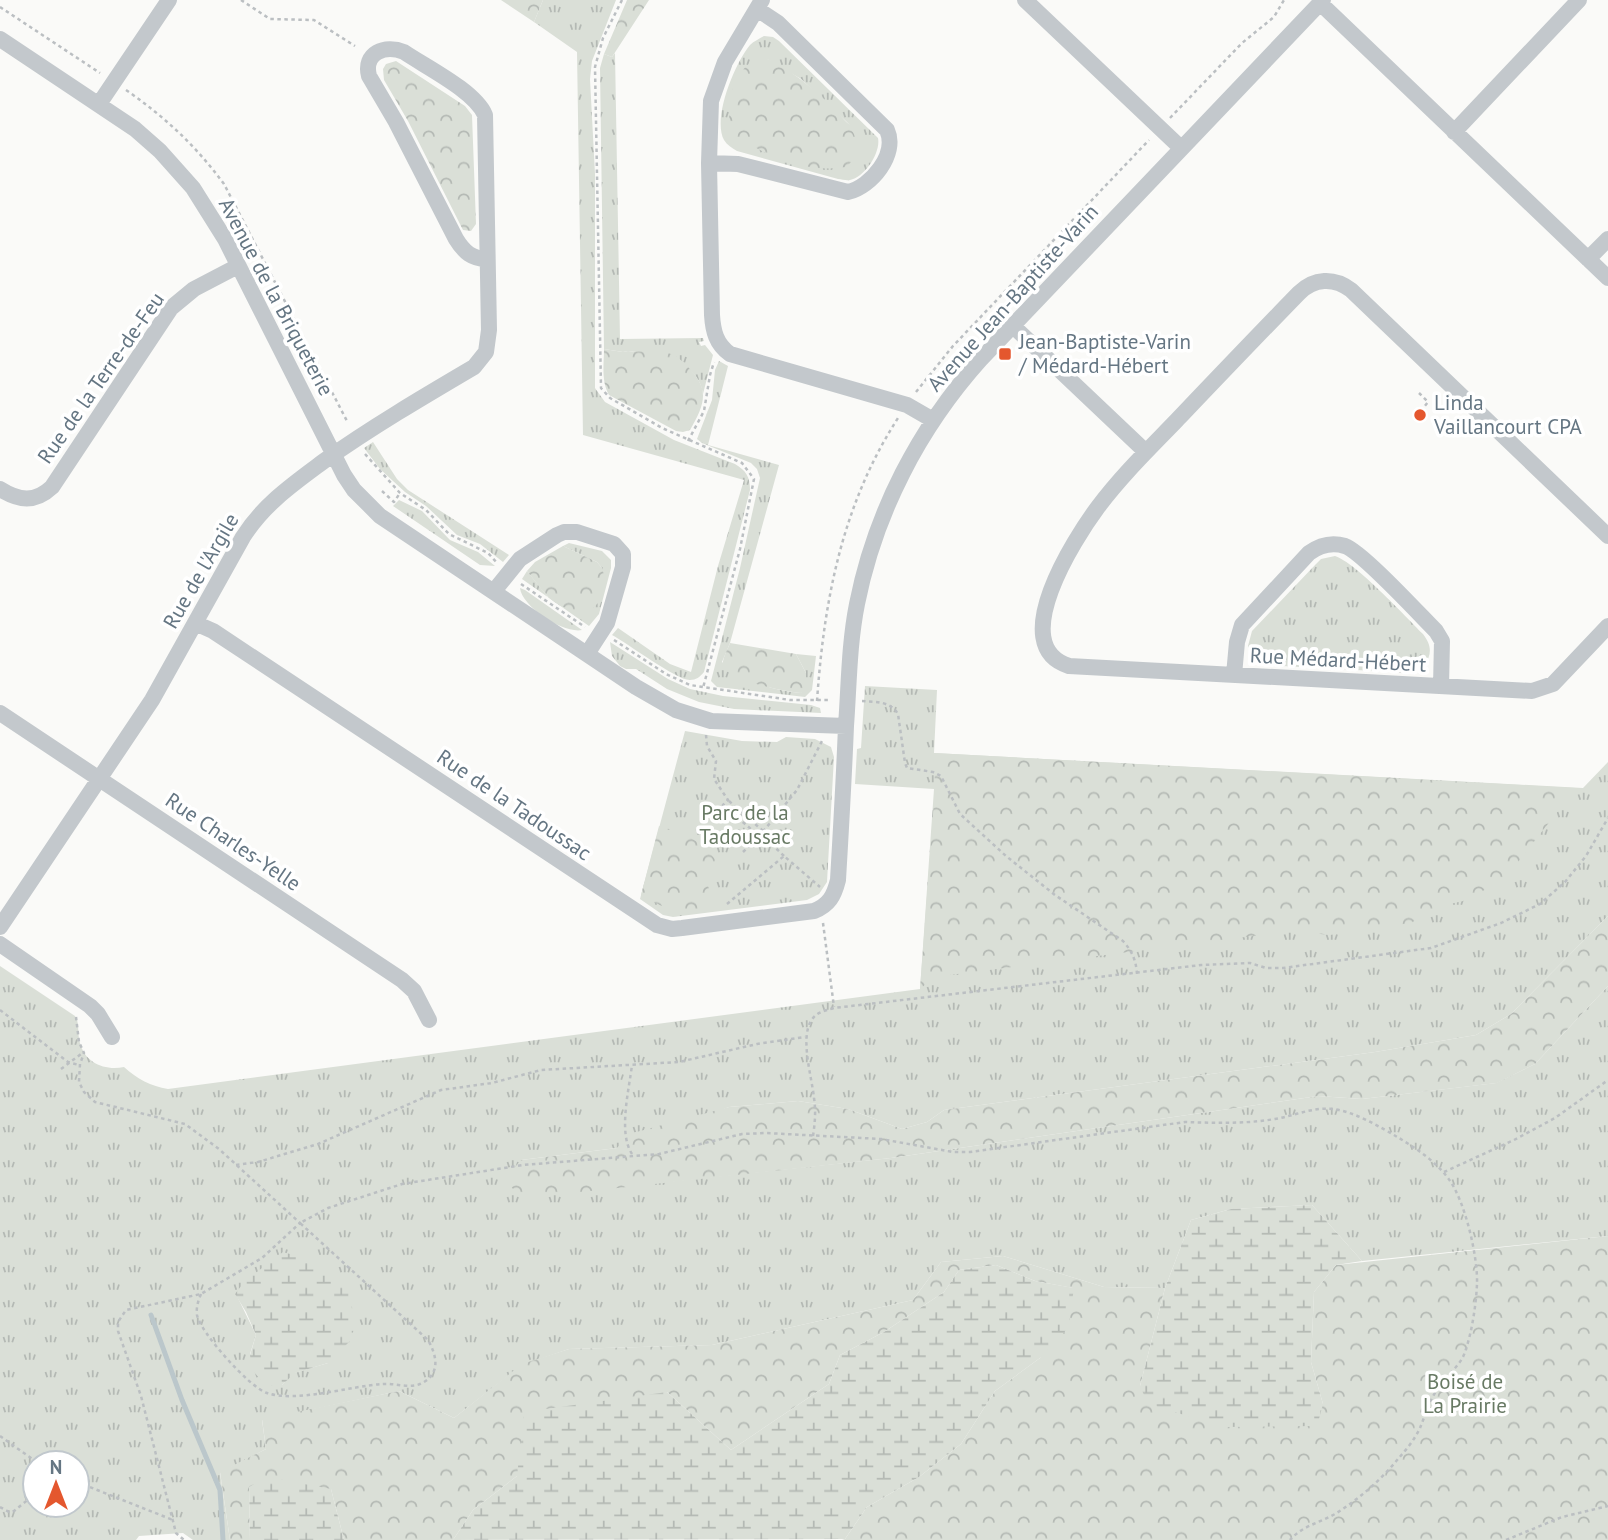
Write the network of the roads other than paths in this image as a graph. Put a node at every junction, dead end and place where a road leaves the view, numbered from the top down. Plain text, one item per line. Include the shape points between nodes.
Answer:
1 (169, 0) edge
2 (1025, 0) edge
3 (1579, 0) edge
4 (1321, 2) edge
5 (760, 4) edge
6 (0, 39) edge
7 (99, 104) junction
8 (1454, 132) junction
9 (1181, 148) junction
10 (709, 163) junction
11 (1608, 239) edge
12 (487, 259) junction
13 (1588, 259) junction
14 (238, 266) junction
15 (1608, 278) edge
16 (1013, 326) junction
17 (933, 420) junction
18 (1146, 452) junction
19 (334, 454) junction
20 (0, 489) edge
21 (1608, 536) edge
22 (494, 591) junction
23 (195, 623) junction
24 (1608, 626) edge
25 (587, 654) junction
26 (1234, 675) junction
27 (1441, 686) junction
28 (0, 713) edge
29 (846, 726) junction
30 (99, 779) junction
31 (828, 894) joint
32 (0, 927) edge
33 (0, 944) edge
34 (429, 1020) dead end
35 (112, 1037) dead end

1 - 7 street
2 - 9 street
3 - 8 street
4 - 8 street
4 - 9 street, Avenue Jean-Baptiste-Varin
5 - 10 street via 715,86
5 - 10 street via 887,130 889,154 863,185 848,192 737,164
6 - 7 street, Avenue de la Briqueterie
7 - 14 street, Avenue de la Briqueterie via 147,139 183,174
8 - 13 street
9 - 16 street, Avenue Jean-Baptiste-Varin
10 - 17 street via 713,326 718,344 743,358 907,405
11 - 13 street
12 - 12 street, Rue de l'Argile via 486,122 482,107 404,52 379,50 369,60 369,76 456,239 474,258
12 - 19 street, Rue de l'Argile via 488,342 481,360
13 - 15 street
14 - 19 street, Avenue de la Briqueterie
14 - 20 street, Rue de la Terre-de-Feu via 194,289 171,308 46,493 17,499
16 - 17 street, Avenue Jean-Baptiste-Varin
16 - 18 street
17 - 29 street, Avenue Jean-Baptiste-Varin via 892,496 865,571 851,642
18 - 21 street, Rue Médard-Hébert via 1304,287 1336,281 1351,290
18 - 26 street, Rue Médard-Hébert via 1099,505 1070,550 1044,615 1042,640 1048,653 1069,666
19 - 22 street, Avenue de la Briqueterie via 349,483 370,508
19 - 23 street, Rue de l'Argile via 259,514
22 - 25 street, Avenue de la Briqueterie
22 - 25 street via 520,559 557,535 577,532 614,544 623,554 623,567 607,623
23 - 30 street, Rue de l'Argile via 152,700
23 - 31 street, Rue de la Tadoussac via 657,925 672,929 814,911 827,904
24 - 27 street, Rue Médard-Hébert via 1547,687 1532,691
25 - 29 street, Avenue de la Briqueterie via 664,704 698,718
26 - 27 street, Rue Médard-Hébert
26 - 27 street, Rue Médard-Hébert via 1242,625 1309,553 1329,544 1355,552 1436,631 1442,641
28 - 30 street, Rue Charles-Yelle
29 - 31 street, Avenue Jean-Baptiste-Varin via 838,880
30 - 32 street, Rue de l'Argile
30 - 34 street, Rue Charles-Yelle via 402,980 414,991
33 - 35 street via 90,1006

